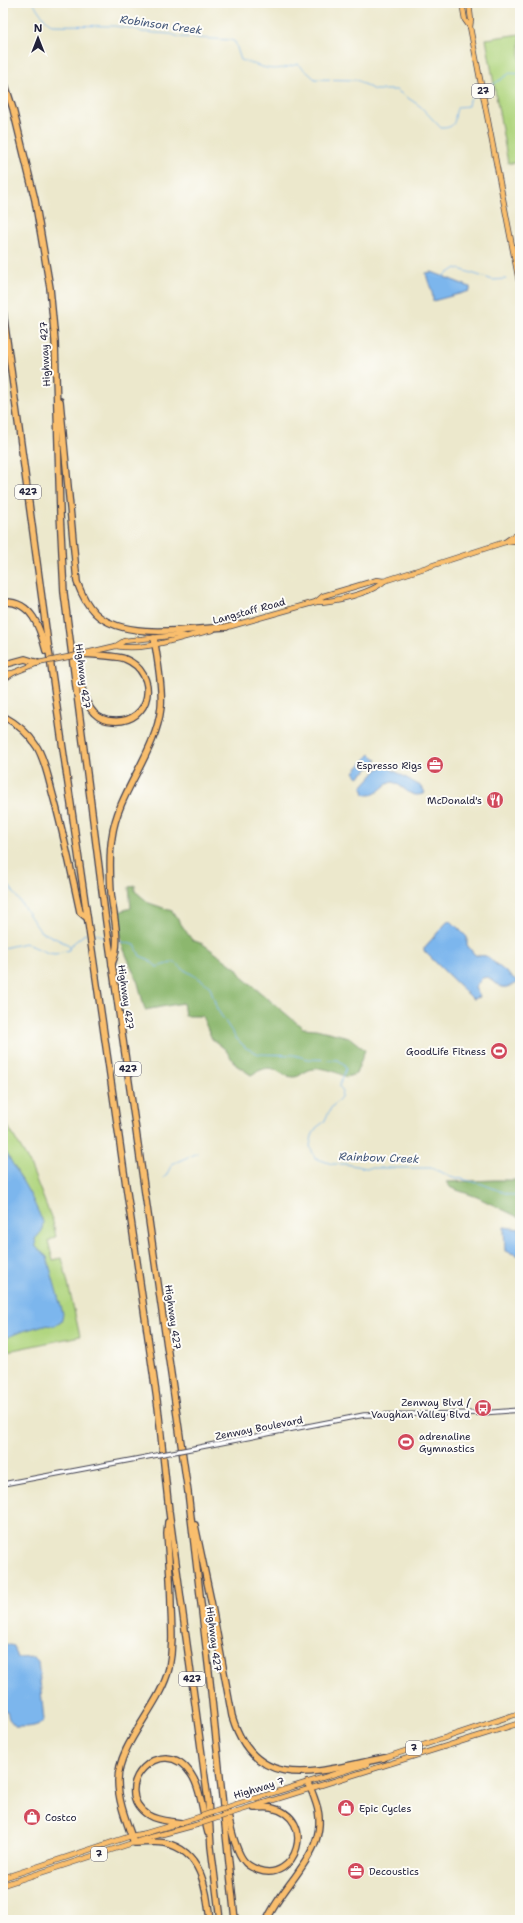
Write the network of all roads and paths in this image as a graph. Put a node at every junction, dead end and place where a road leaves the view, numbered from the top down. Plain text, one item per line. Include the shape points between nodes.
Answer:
1 (462, 3) edge
2 (469, 3) edge
3 (470, 27) junction
4 (3, 78) edge
5 (520, 286) edge
6 (3, 311) edge
7 (55, 340) junction
8 (520, 534) edge
9 (520, 540) edge
10 (505, 542) junction
11 (3, 602) edge
12 (226, 627) junction
13 (154, 641) junction
14 (70, 650) junction
15 (83, 654) junction
16 (38, 663) junction
17 (3, 665) edge
18 (13, 673) junction
19 (52, 673) junction
20 (3, 674) edge
21 (3, 680) edge
22 (3, 716) edge
23 (87, 918) junction
24 (112, 964) junction
25 (520, 1410) edge
26 (3, 1484) edge
27 (188, 1492) junction
28 (169, 1511) junction
29 (520, 1712) edge
30 (520, 1723) edge
31 (384, 1758) junction
32 (307, 1783) junction
33 (312, 1790) junction
34 (222, 1793) junction
35 (254, 1808) junction
36 (181, 1823) junction
37 (131, 1836) junction
38 (134, 1843) junction
39 (211, 1847) junction
40 (3, 1878) edge
41 (3, 1885) edge
42 (210, 1920) edge
43 (220, 1920) edge
44 (235, 1920) edge
45 (267, 1920) edge

1 - 3 main road, 27 via 465,20
2 - 3 main road, 27 via 472,20
3 - 5 main road, 27
4 - 7 highway, Highway 427 / 427 via 35,200 50,288
6 - 19 highway, 427
7 - 12 highway via 72,538 77,582 82,594 96,614 133,630 168,631
7 - 14 highway, Highway 427 / 427 via 62,553
8 - 10 main road, Langstaff Road
9 - 10 main road, Langstaff Road
10 - 12 main road, Langstaff Road via 384,581 379,586 354,594
11 - 19 highway via 10,601 22,605 34,618
12 - 13 main road, Langstaff Road via 185,636 178,640
13 - 15 main road, Langstaff Road
13 - 24 highway via 162,706 154,737 115,821 111,854 117,948
14 - 15 highway via 80,675 87,704 95,714 107,721 121,722 140,712 146,701 147,688 144,674 136,664 123,658
14 - 24 highway, Highway 427 / 427
15 - 16 main road, Langstaff Road, bridge
16 - 17 highway via 25,659
16 - 18 main road, Langstaff Road
18 - 20 main road, Langstaff Road
18 - 21 main road, Langstaff Road
19 - 23 highway, 427
22 - 23 highway via 24,731 37,747 45,767 65,842 80,912
23 - 28 highway, 427 via 158,1407
24 - 27 highway, Highway 427 / 427
25 - 26 street, Zenway Boulevard, bridge via 364,1414
27 - 31 highway via 232,1716 236,1732 243,1742 260,1759 287,1772 314,1772
27 - 34 highway, Highway 427 / 427
28 - 37 highway via 167,1534 173,1642 169,1669 162,1688 124,1755 119,1770 119,1796
28 - 39 highway, 427 via 208,1800
29 - 31 main road, Highway 7 / 7
30 - 33 main road, Highway 7 / 7
31 - 32 main road, Highway 7 / 7
32 - 33 highway
32 - 36 main road, Highway 7 / 7, bridge
33 - 35 main road, Highway 7 / 7
33 - 45 highway via 319,1817 318,1838 310,1855 275,1903
34 - 35 highway via 239,1853 245,1862 264,1872 276,1870 288,1864 298,1845 299,1836 287,1814 272,1808
34 - 44 highway, Highway 427 / 427
35 - 38 main road, Highway 7 / 7, bridge
36 - 37 main road, Highway 7 / 7
36 - 39 highway via 149,1815 137,1801 134,1790 137,1777 140,1770 152,1761 171,1759 180,1762 190,1772 196,1782
37 - 38 highway
37 - 40 main road, Highway 7 / 7
38 - 41 main road, Highway 7 / 7
38 - 42 highway via 164,1843 178,1847 191,1857 198,1866 203,1881
39 - 43 highway, 427

